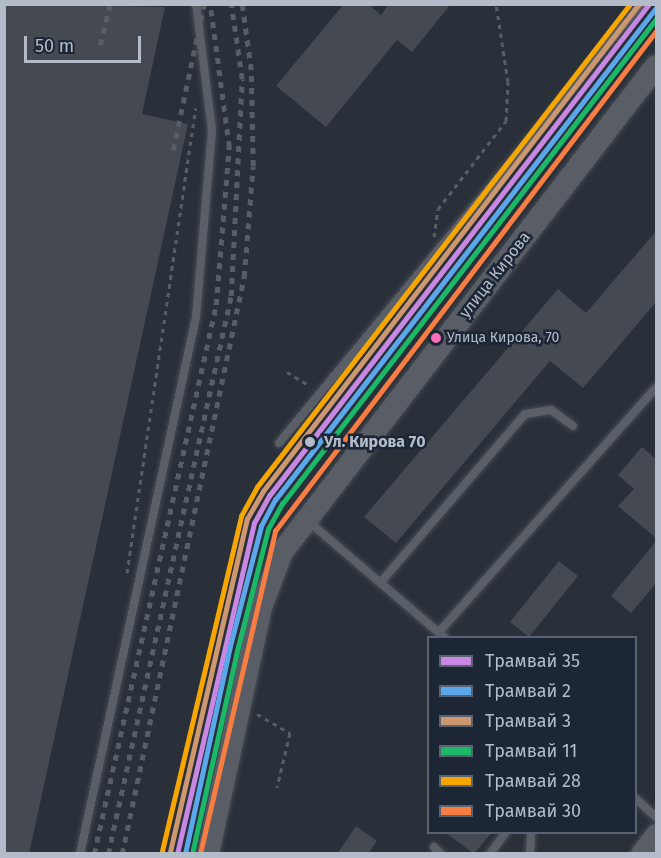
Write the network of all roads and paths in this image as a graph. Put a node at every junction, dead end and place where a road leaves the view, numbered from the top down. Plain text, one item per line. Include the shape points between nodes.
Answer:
1 (196, 4) edge
2 (496, 4) edge
3 (641, 4) edge
4 (657, 66) edge
5 (197, 100) dead end
6 (433, 247) dead end
7 (287, 372) dead end
8 (317, 378) dead end
9 (657, 388) edge
10 (573, 426) dead end
11 (279, 443) dead end
12 (306, 518) junction
13 (127, 576) dead end
14 (381, 582) junction
15 (442, 635) edge
16 (253, 711) dead end
17 (277, 787) dead end
18 (637, 800) edge
19 (657, 817) edge
20 (505, 834) edge
21 (531, 834) edge
22 (657, 834) edge
23 (80, 854) edge
24 (208, 854) edge
25 (490, 854) edge
26 (530, 854) edge
27 (641, 854) edge

1 - 23 lane via 212,130 196,317
2 - 6 path via 507,82 506,121 438,209
3 - 11 lane
4 - 12 main road, улица Кирова
5 - 13 path
7 - 8 path via 309,386
9 - 15 lane
10 - 14 lane via 551,410 525,414
12 - 14 lane
12 - 24 main road, улица Кирова via 282,552 261,607
14 - 15 lane
16 - 17 path via 290,733
18 - 19 lane
20 - 25 lane
21 - 26 lane
22 - 27 street

